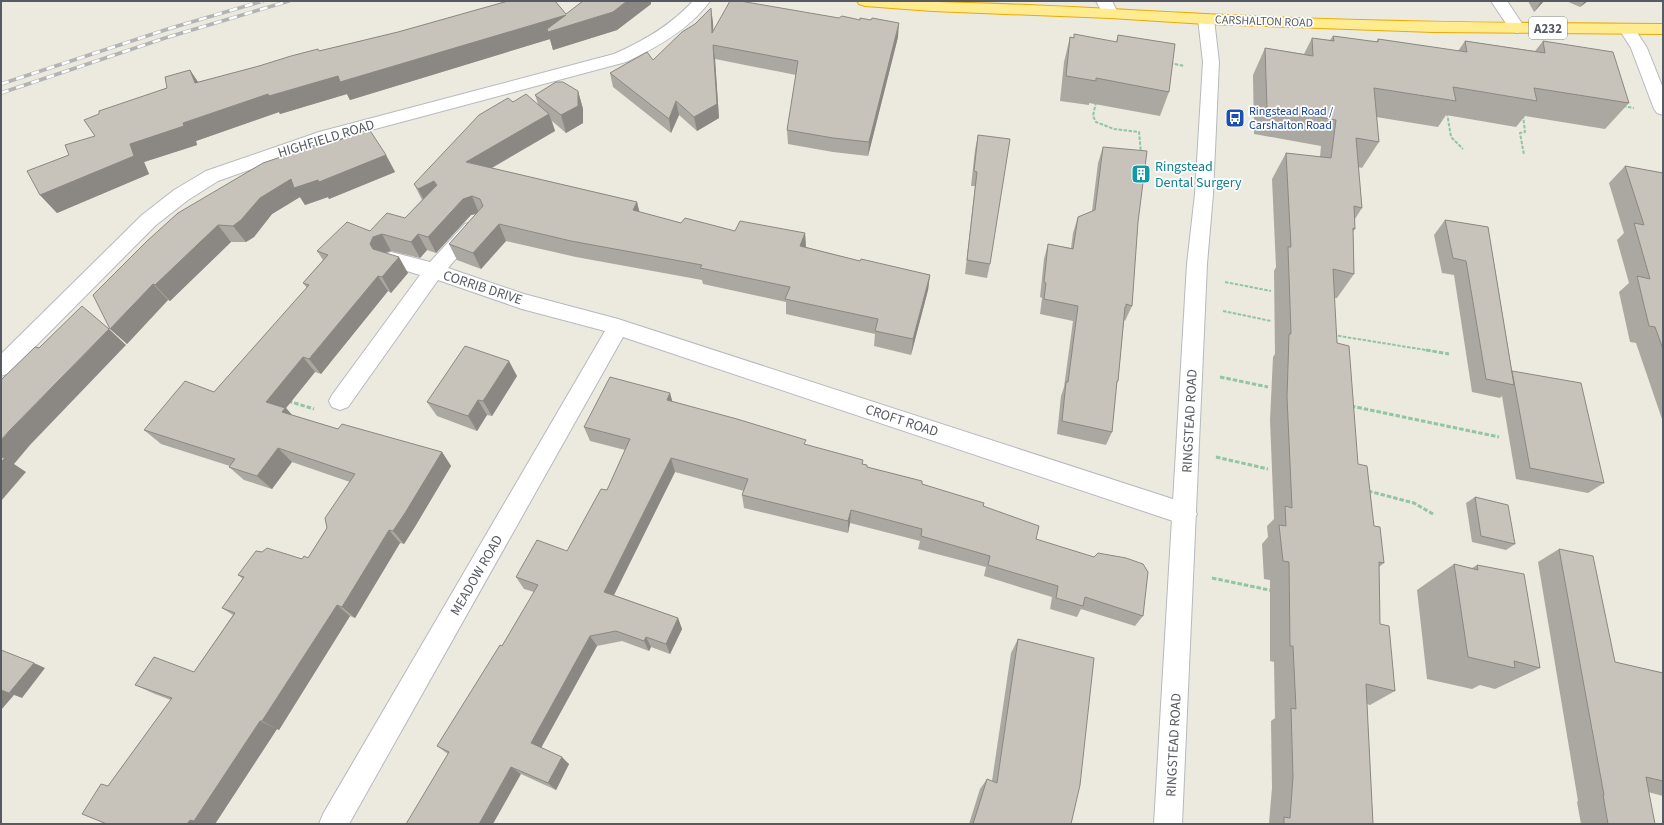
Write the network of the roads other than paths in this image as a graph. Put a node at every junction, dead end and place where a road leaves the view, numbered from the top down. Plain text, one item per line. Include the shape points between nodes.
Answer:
1 (702, 1) edge
2 (865, 1) edge
3 (1499, 1) edge
4 (1107, 7) edge
5 (1206, 19) junction
6 (1517, 28) junction
7 (1627, 28) junction
8 (1663, 29) edge
9 (1663, 109) edge
10 (479, 221) edge
11 (391, 259) edge
12 (434, 271) junction
13 (618, 327) junction
14 (1, 366) edge
15 (340, 401) road end
16 (1185, 514) junction
17 (333, 824) edge
18 (1168, 824) edge

1 - 14 street, HIGHFIELD ROAD via 674,28 657,40 620,58 325,136 212,176 181,194 149,220
2 - 4 highway, CARSHALTON ROAD / A232 via 932,6
3 - 6 street
4 - 5 highway, CARSHALTON ROAD / A232
5 - 6 highway, CARSHALTON ROAD / A232 via 1433,28
5 - 16 street, RINGSTEAD ROAD via 1211,70 1196,276
6 - 7 highway, CARSHALTON ROAD / A232
7 - 8 highway, CARSHALTON ROAD / A232
7 - 9 street via 1639,48
10 - 12 street
11 - 12 street
12 - 13 street, CORRIB DRIVE via 522,301
12 - 15 street, CORRIB DRIVE
13 - 16 street, CROFT ROAD
13 - 17 street, MEADOW ROAD
16 - 18 street, RINGSTEAD ROAD

